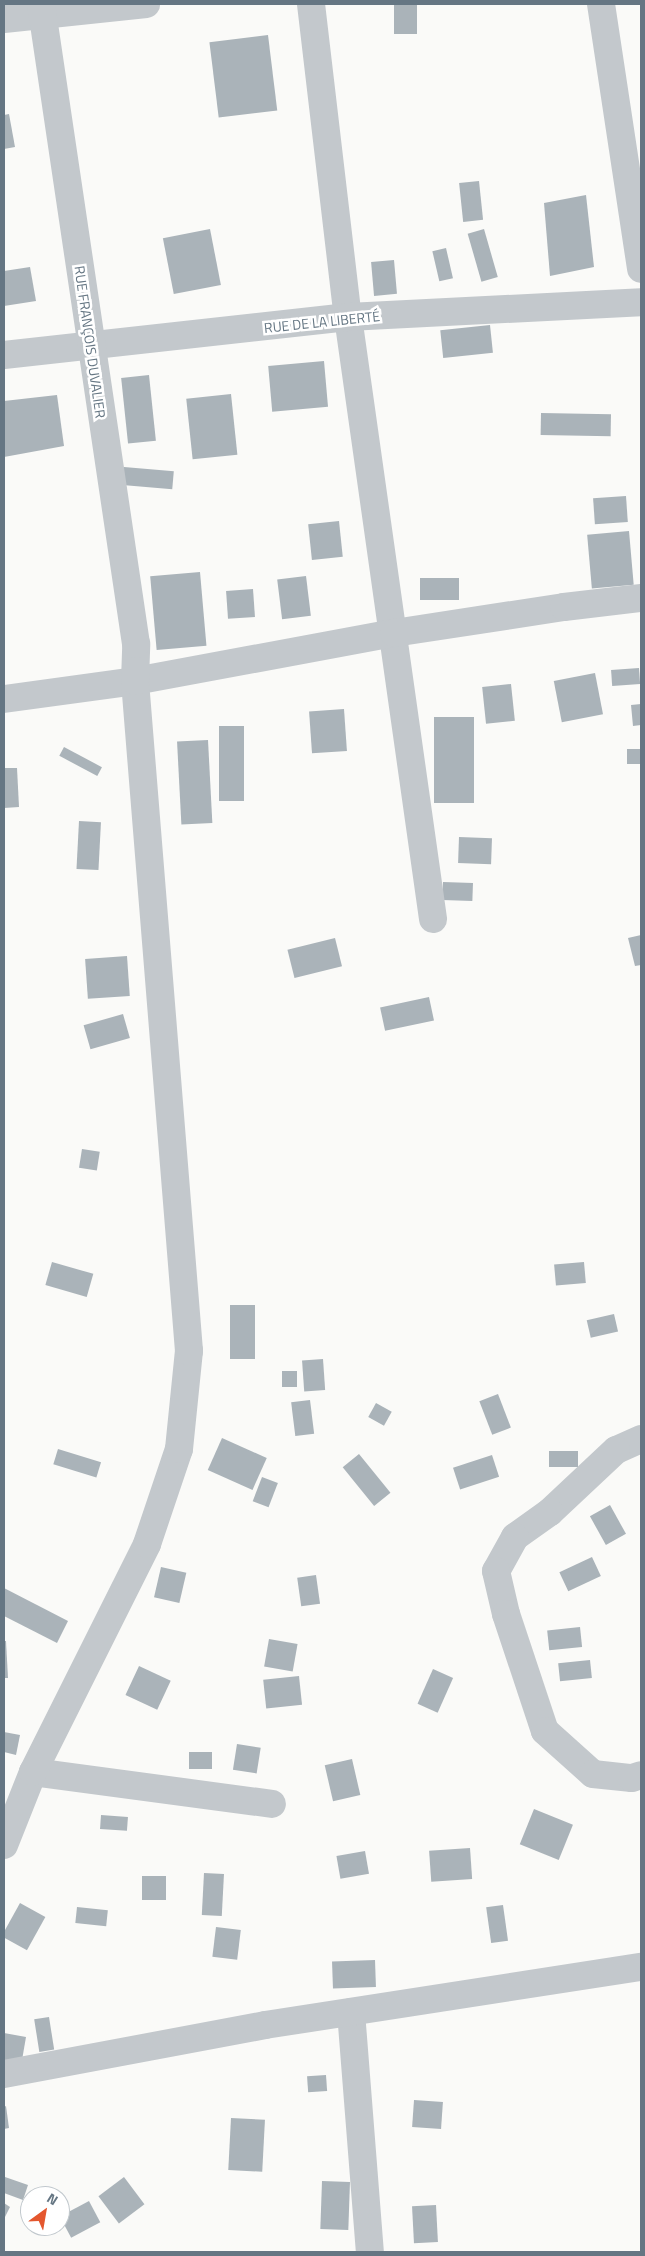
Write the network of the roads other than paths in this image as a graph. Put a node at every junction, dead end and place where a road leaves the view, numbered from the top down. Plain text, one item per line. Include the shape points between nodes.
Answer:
1 (146, 4) edge
2 (311, 4) edge
3 (600, 4) edge
4 (42, 10) edge
5 (4, 19) edge
6 (641, 269) edge
7 (641, 302) edge
8 (348, 317) junction
9 (90, 347) junction
10 (4, 355) edge
11 (641, 598) edge
12 (394, 633) junction
13 (135, 681) junction
14 (4, 699) edge
15 (433, 919) dead end
16 (641, 1439) edge
17 (33, 1772) junction
18 (641, 1775) edge
19 (272, 1804) dead end
20 (4, 1845) edge
21 (641, 1967) edge
22 (352, 2012) junction
23 (4, 2074) edge
24 (370, 2252) edge

1 - 4 street
2 - 8 street
3 - 6 street
4 - 5 street
4 - 9 street, RUE FRANÇOIS DUVALIER
7 - 8 street, RUE DE LA LIBERTÉ
8 - 9 street, RUE DE LA LIBERTÉ
8 - 12 street
9 - 10 street, RUE DE LA LIBERTÉ
9 - 13 street, RUE FRANÇOIS DUVALIER via 136,644
11 - 12 street
12 - 13 street
12 - 15 street
13 - 14 street
13 - 17 street, RUE FRANÇOIS DUVALIER via 189,1351 179,1449 146,1544
16 - 18 street via 616,1450 550,1512 515,1537 496,1571 506,1614 545,1731 593,1774 632,1778
17 - 19 street
17 - 20 street, RUE FRANÇOIS DUVALIER
21 - 22 street
22 - 23 street via 264,2025
22 - 24 street

